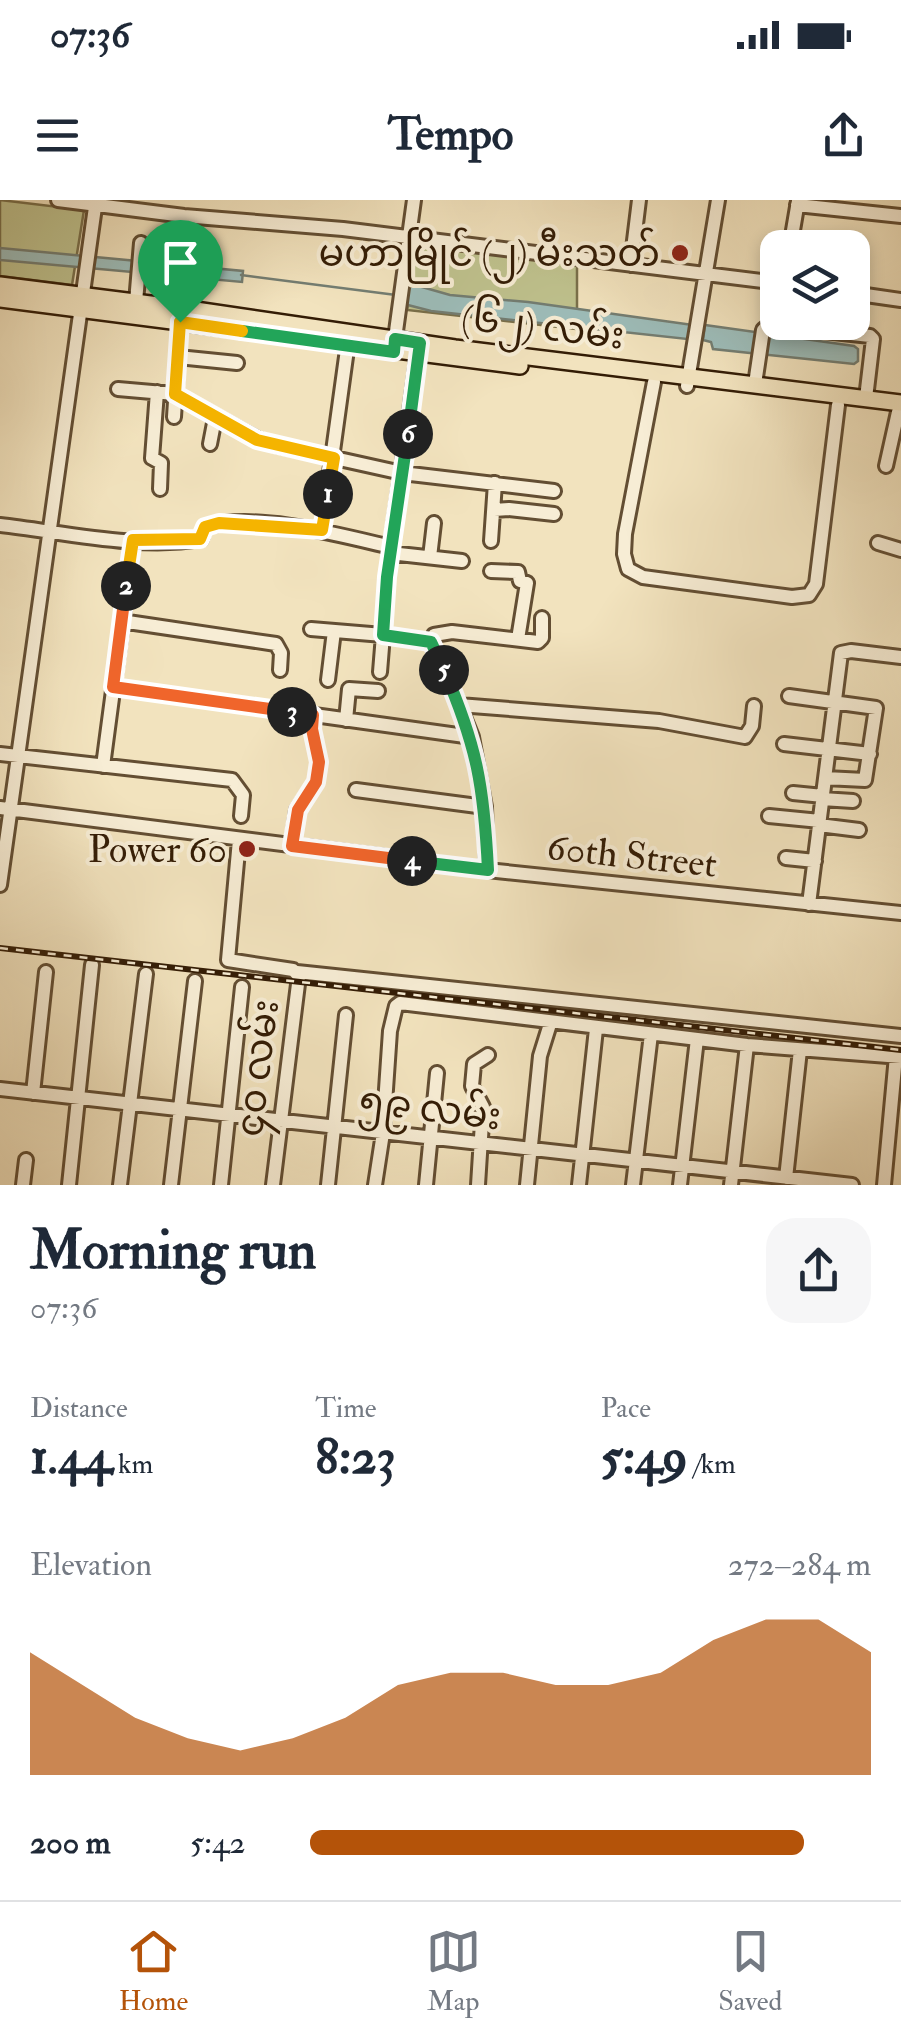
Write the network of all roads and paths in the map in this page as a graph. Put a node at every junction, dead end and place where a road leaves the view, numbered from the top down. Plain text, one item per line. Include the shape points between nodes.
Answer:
1 (58, 200) edge
2 (186, 200) edge
3 (414, 200) edge
4 (638, 200) edge
5 (718, 200) edge
6 (96, 202) edge
7 (798, 202) edge
8 (184, 216) junction
9 (901, 216) edge
10 (793, 230) edge
11 (409, 238) junction
12 (140, 251) dead end
13 (631, 265) junction
14 (706, 274) junction
15 (760, 280) edge
16 (0, 286) edge
17 (870, 296) edge
18 (0, 298) edge
19 (901, 300) edge
20 (136, 302) junction
21 (80, 303) junction
22 (180, 322) junction
23 (349, 339) junction
24 (394, 345) junction
25 (419, 349) junction
26 (178, 357) junction
27 (237, 363) dead end
28 (688, 381) junction
29 (654, 382) junction
30 (755, 384) junction
31 (118, 389) dead end
32 (157, 392) junction
33 (175, 394) junction
34 (866, 398) junction
35 (838, 406) junction
36 (900, 409) edge
37 (174, 417) dead end
38 (216, 418) junction
39 (210, 444) dead end
40 (334, 458) junction
41 (886, 466) dead end
42 (402, 472) junction
43 (495, 483) junction
44 (160, 489) dead end
45 (554, 491) dead end
46 (494, 510) junction
47 (554, 514) dead end
48 (434, 523) dead end
49 (0, 525) edge
50 (48, 530) junction
51 (325, 536) junction
52 (133, 540) junction
53 (491, 541) dead end
54 (878, 543) dead end
55 (391, 550) junction
56 (901, 550) edge
57 (430, 558) junction
58 (462, 561) dead end
59 (492, 571) dead end
60 (542, 618) dead end
61 (121, 621) junction
62 (312, 629) dead end
63 (334, 631) junction
64 (383, 635) junction
65 (518, 639) junction
66 (431, 642) junction
67 (901, 657) edge
68 (280, 670) dead end
69 (380, 672) dead end
70 (328, 680) dead end
71 (113, 687) junction
72 (378, 692) dead end
73 (789, 696) dead end
74 (833, 703) junction
75 (459, 705) junction
76 (754, 706) dead end
77 (313, 715) junction
78 (346, 720) junction
79 (472, 738) junction
80 (784, 744) dead end
81 (828, 750) junction
82 (0, 754) edge
83 (870, 754) junction
84 (17, 756) junction
85 (103, 766) junction
86 (825, 778) junction
87 (356, 790) dead end
88 (793, 793) dead end
89 (823, 798) junction
90 (853, 801) dead end
91 (485, 807) junction
92 (5, 809) edge
93 (241, 816) dead end
94 (768, 816) dead end
95 (819, 823) junction
96 (859, 830) dead end
97 (238, 840) junction
98 (292, 846) junction
99 (786, 858) dead end
100 (815, 861) junction
101 (496, 874) junction
102 (1, 876) edge
103 (0, 884) edge
104 (810, 904) junction
105 (901, 913) edge
106 (92, 965) dead end
107 (46, 972) dead end
108 (297, 972) junction
109 (146, 974) dead end
110 (195, 981) dead end
111 (242, 986) dead end
112 (346, 1016) dead end
113 (550, 1024) junction
114 (596, 1029) junction
115 (651, 1034) junction
116 (901, 1036) edge
117 (697, 1039) junction
118 (747, 1045) junction
119 (800, 1050) junction
120 (488, 1055) dead end
121 (899, 1056) edge
122 (437, 1072) dead end
123 (0, 1089) edge
124 (33, 1092) junction
125 (80, 1097) junction
126 (130, 1103) junction
127 (181, 1109) junction
128 (230, 1115) junction
129 (281, 1121) junction
130 (334, 1127) junction
131 (383, 1133) junction
132 (431, 1139) junction
133 (482, 1145) junction
134 (531, 1151) junction
135 (583, 1156) junction
136 (26, 1160) dead end
137 (636, 1162) junction
138 (682, 1168) junction
139 (732, 1179) edge
140 (783, 1180) edge
141 (806, 1183) edge
142 (23, 1185) edge
143 (69, 1185) edge
144 (120, 1185) edge
145 (172, 1185) edge
146 (221, 1185) edge
147 (273, 1185) edge
148 (328, 1185) edge
149 (375, 1185) edge
150 (426, 1185) edge
151 (478, 1185) edge
152 (527, 1185) edge
153 (580, 1185) edge
154 (633, 1185) edge
155 (680, 1185) edge
156 (852, 1185) edge
157 (884, 1185) edge

1 - 6 street
2 - 8 street
3 - 11 street
4 - 13 street
5 - 14 street
6 - 8 street
6 - 21 street
7 - 9 street
7 - 10 street
8 - 11 street
11 - 13 street
11 - 24 street
12 - 20 street
13 - 14 street
14 - 15 street
14 - 28 street
16 - 21 main road, (၆၂) လမ်း
17 - 19 street
18 - 21 main road, (၆၂) လမ်း
20 - 21 main road, (၆၂) လမ်း
20 - 23 main road, (၆၂) လမ်း
21 - 22 main road, (၆၂) လမ်း
21 - 50 street
22 - 23 main road, (၆၂) လမ်း
22 - 26 street
23 - 24 main road, (၆၂) လမ်း
23 - 40 street
24 - 25 main road, (၆၂) လမ်း
25 - 28 main road, (၆၂) လမ်း
25 - 29 main road, (၆၂) လမ်း
25 - 42 street
26 - 27 street
26 - 33 street
28 - 29 main road, (၆၂) လမ်း
28 - 30 main road, (၆၂) လမ်း
28 - 35 main road, (၆၂) လမ်း
29 - 35 street via 625,534 628,569 643,578 809,594 816,584
30 - 34 main road, (၆၂) လမ်း
30 - 34 street via 764,330 773,326 870,336
31 - 32 street
32 - 33 street
32 - 44 street via 152,458 161,462
33 - 37 street
33 - 38 street
34 - 36 main road, (၆၂) လမ်း
35 - 36 main road, (၆၂) လမ်း
36 - 41 street
38 - 39 street
38 - 40 street via 257,440
40 - 42 street
40 - 51 street
42 - 43 street
42 - 55 street
43 - 45 street
43 - 46 street
46 - 47 street
46 - 53 street
48 - 57 street
49 - 50 street
50 - 52 street
50 - 84 street
51 - 52 street via 219,523 205,527 200,539
51 - 55 street
52 - 61 street
54 - 56 street
55 - 57 street
55 - 64 street
57 - 58 street
59 - 65 street via 518,572 526,584
60 - 65 street via 540,641
61 - 68 street via 276,644
61 - 71 street
62 - 63 street
63 - 64 street
63 - 70 street
64 - 66 street
64 - 69 street
65 - 66 street via 445,632
66 - 75 street
67 - 74 street via 842,653
71 - 77 street
71 - 85 street
72 - 78 street via 349,689
73 - 74 street
74 - 81 street
74 - 83 street via 876,708
75 - 76 street via 659,721 744,738
75 - 79 street
77 - 78 street
77 - 98 street via 316,782 298,810
78 - 79 street
79 - 91 street
80 - 81 street
81 - 83 street
81 - 86 street
82 - 84 street
83 - 86 street via 863,781
84 - 85 street
84 - 92 street
85 - 93 street via 232,780 243,795
86 - 89 street
87 - 91 street
88 - 89 street
89 - 90 street
89 - 95 street
91 - 101 street
92 - 97 street, 60th Street
92 - 102 street
94 - 95 street
95 - 96 street
95 - 100 street
97 - 98 street, 60th Street
97 - 108 street, ၄၀ လမ်း via 228,958
98 - 101 street, 60th Street
99 - 100 street
100 - 104 street
101 - 104 street, 60th Street
102 - 103 street
104 - 105 street, 60th Street
106 - 125 street
107 - 124 street
108 - 116 street
108 - 129 street, ၄၀ လမ်း
109 - 126 street
110 - 127 street
111 - 128 street
112 - 130 street
113 - 114 street
113 - 131 street via 396,1006
113 - 134 street via 540,1056
114 - 115 street
114 - 135 street
115 - 117 street
115 - 137 street
117 - 118 street
117 - 138 street
118 - 119 street
118 - 139 street
119 - 121 street
119 - 140 street
120 - 133 street via 474,1064 470,1080 483,1107
121 - 157 street
122 - 132 street
123 - 124 street, ၅၉ လမ်း
124 - 125 street, ၅၉ လမ်း
125 - 126 street, ၅၉ လမ်း
125 - 143 street
126 - 127 street, ၅၉ လမ်း
126 - 144 street
127 - 128 street, ၅၉ လမ်း
127 - 145 street
128 - 129 street, ၅၉ လမ်း
128 - 146 street
129 - 130 street, ၅၉ လမ်း
129 - 147 street, ၄၀ လမ်း
130 - 131 street, ၅၉ လမ်း
130 - 148 street
131 - 132 street, ၅၉ လမ်း
131 - 149 street
132 - 133 street, ၅၉ လမ်း
132 - 150 street
133 - 134 street, ၅၉ လမ်း
133 - 151 street
134 - 135 street, ၅၉ လမ်း
134 - 152 street
135 - 137 street, ၅၉ လမ်း
135 - 153 street
136 - 142 street
137 - 138 street, ၅၉ လမ်း
137 - 154 street
138 - 139 street, ၅၉ လမ်း
138 - 155 street
139 - 140 street, ၅၉ လမ်း
140 - 141 street, ၅၉ လမ်း
141 - 156 street, ၅၉ လမ်း

